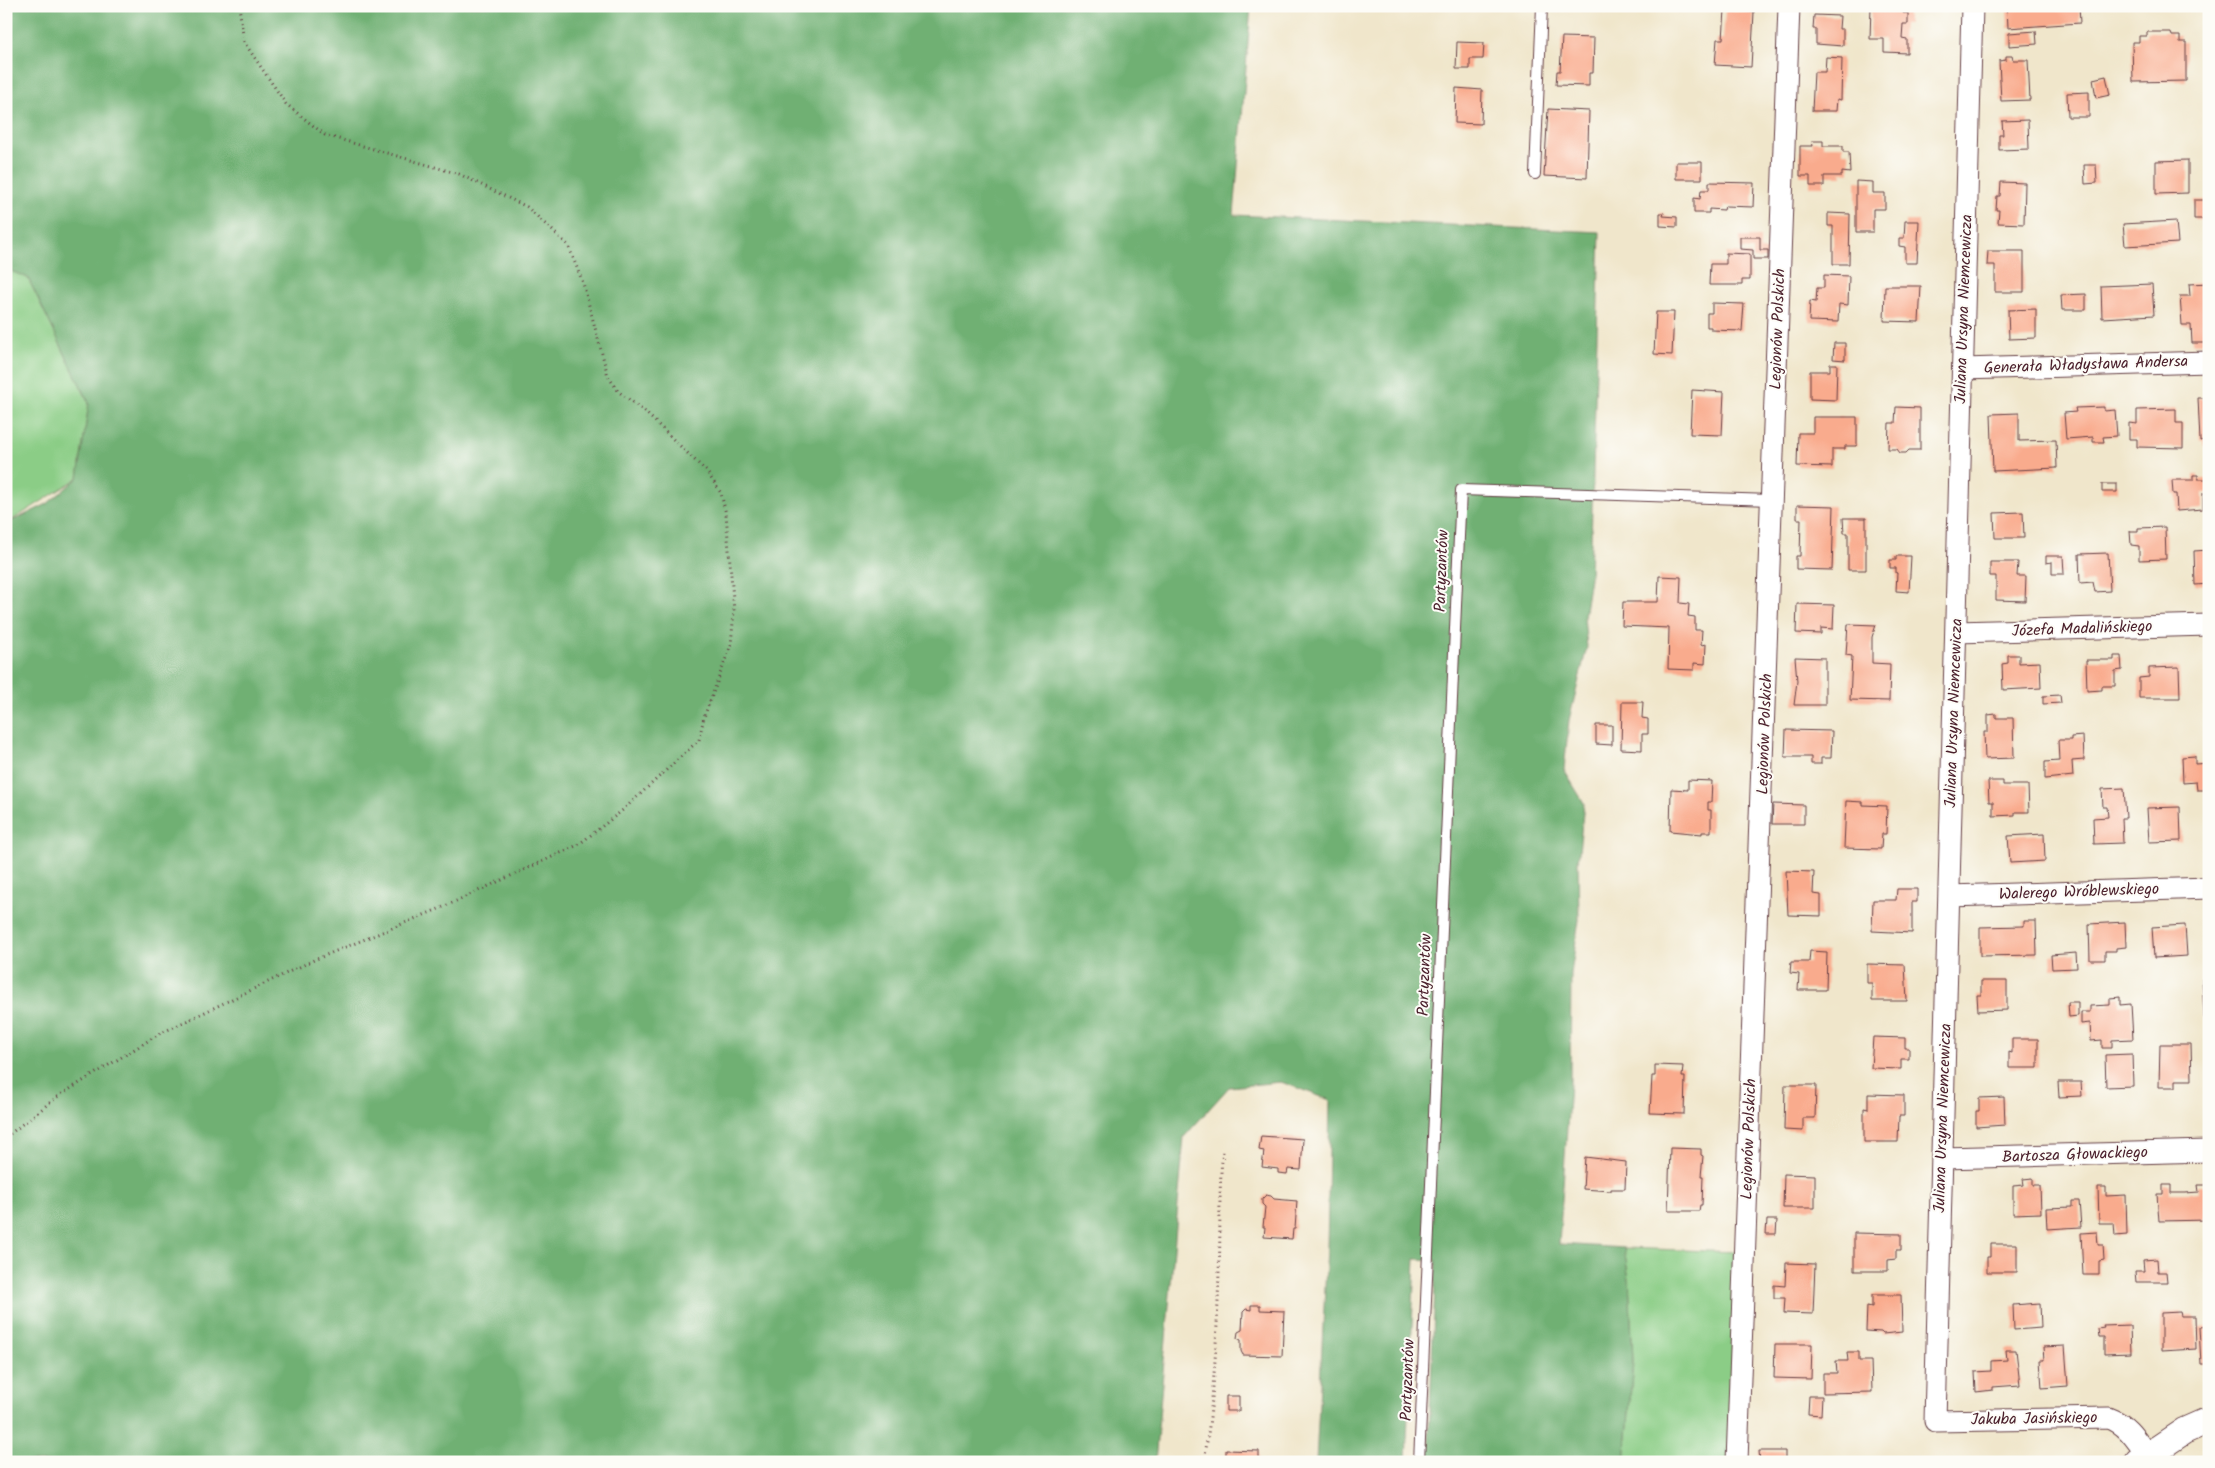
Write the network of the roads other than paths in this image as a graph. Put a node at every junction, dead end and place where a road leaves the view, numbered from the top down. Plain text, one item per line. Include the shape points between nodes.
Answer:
1 (1542, 6) edge
2 (1789, 6) edge
3 (1972, 6) edge
4 (1534, 174) dead end
5 (2209, 362) edge
6 (1963, 369) junction
7 (1772, 500) junction
8 (2209, 625) edge
9 (1956, 632) junction
10 (2209, 888) edge
11 (1949, 896) junction
12 (2209, 1151) edge
13 (1942, 1158) junction
14 (2209, 1420) edge
15 (1935, 1421) joint
16 (2143, 1459) edge
17 (1419, 1462) edge
18 (1737, 1462) edge

1 - 4 lane
2 - 7 street, Legionów Polskich
3 - 6 street, Juliana Ursyna Niemcewicza
5 - 6 street, Generała Władysława Andersa
6 - 9 street, Juliana Ursyna Niemcewicza
7 - 17 lane, Partyzantów via 1461,490
7 - 18 street, Legionów Polskich
8 - 9 street, Józefa Madalińskiego
9 - 11 street, Juliana Ursyna Niemcewicza
10 - 11 street, Walerego Wróblewskiego
11 - 13 street, Juliana Ursyna Niemcewicza
12 - 13 street, Bartosza Głowackiego
13 - 15 street, Juliana Ursyna Niemcewicza
14 - 16 street, Jakuba Jasińskiego via 2184,1431
15 - 16 street, Jakuba Jasińskiego via 2109,1418 2129,1430

